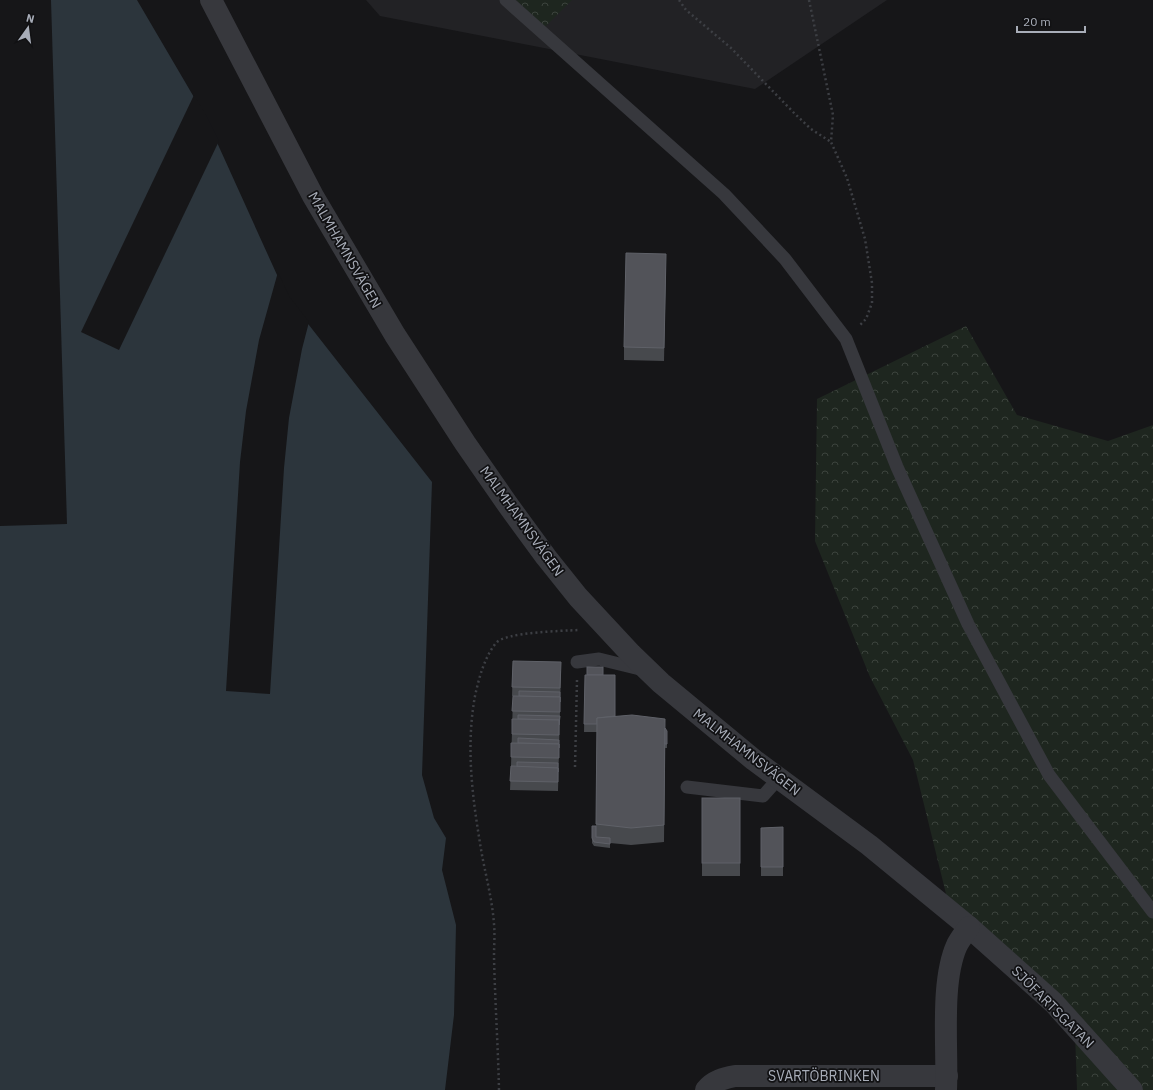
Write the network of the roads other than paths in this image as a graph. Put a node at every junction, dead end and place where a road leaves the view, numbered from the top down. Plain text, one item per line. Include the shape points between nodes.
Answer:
1 (211, 0) edge
2 (506, 0) edge
3 (577, 662) road end
4 (650, 672) junction
5 (778, 778) junction
6 (687, 787) dead end
7 (1153, 912) edge
8 (969, 927) junction
9 (946, 1083) edge
10 (706, 1090) edge
11 (1132, 1090) edge

1 - 4 street, MALMHAMNSVÄGEN via 313,196 395,335 465,443 546,557 578,597
2 - 7 lane via 724,194 785,259 846,339 897,466 971,631 1049,775
3 - 4 lane via 599,659
4 - 5 street, MALMHAMNSVÄGEN
5 - 6 lane via 763,796
5 - 8 street, MALMHAMNSVÄGEN via 869,845
8 - 9 street, SVARTÖBRINKEN via 957,945 949,972 946,1008
8 - 11 street, SJÖFARTSGATAN via 1054,1004
9 - 10 street, SVARTÖBRINKEN via 735,1076 721,1079

